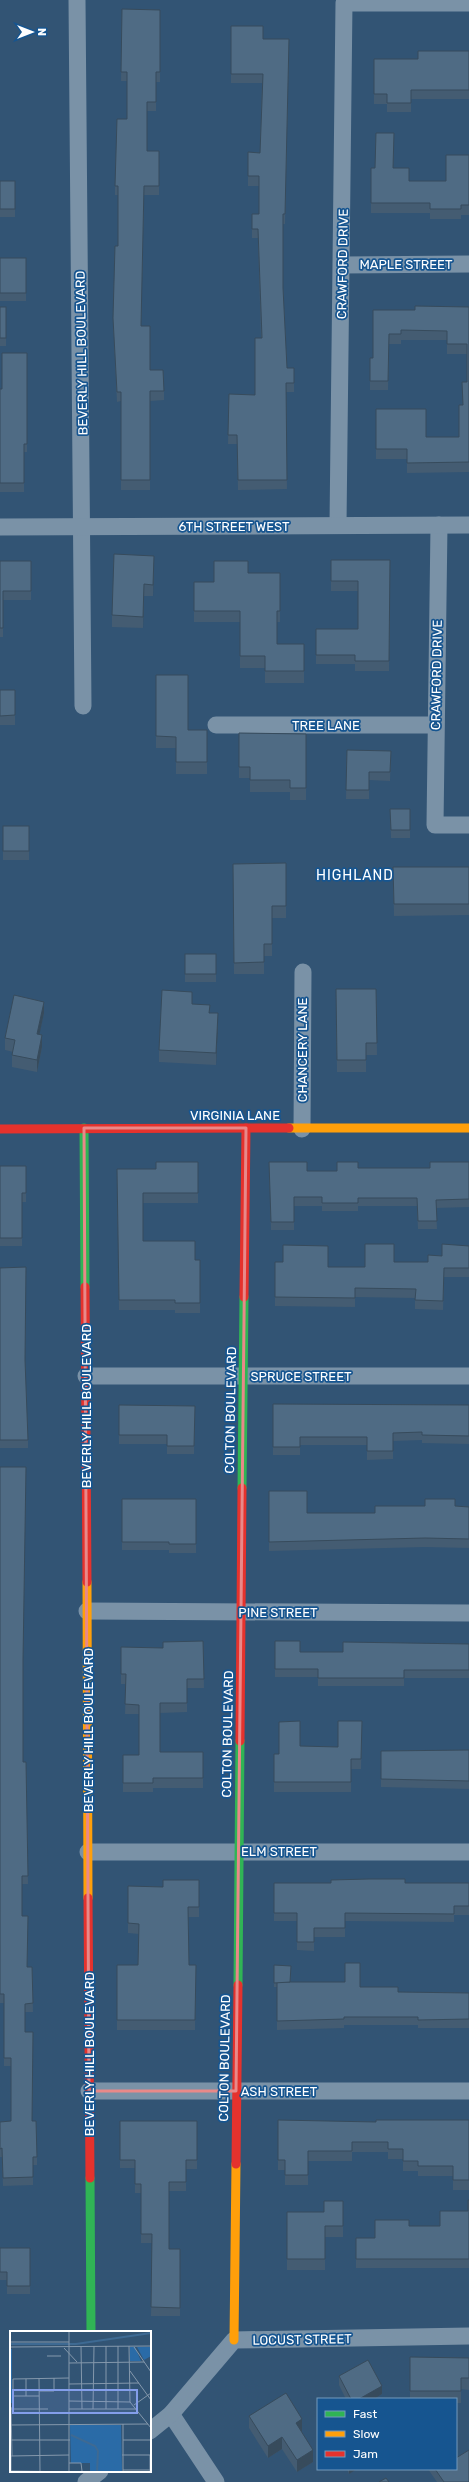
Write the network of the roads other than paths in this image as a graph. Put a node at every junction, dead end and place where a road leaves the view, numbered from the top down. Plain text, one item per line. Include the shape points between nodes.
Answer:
1 (78, 0) edge
2 (469, 3) edge
3 (469, 264) edge
4 (343, 265) junction
5 (338, 525) junction
6 (439, 525) junction
7 (469, 525) edge
8 (0, 527) edge
9 (83, 527) junction
10 (83, 706) dead end
11 (216, 725) dead end
12 (435, 725) junction
13 (469, 825) edge
14 (303, 972) dead end
15 (84, 1128) junction
16 (246, 1128) junction
17 (469, 1128) edge
18 (0, 1129) edge
19 (302, 1129) junction
20 (86, 1376) junction
21 (244, 1376) junction
22 (469, 1376) edge
23 (87, 1611) junction
24 (241, 1612) junction
25 (469, 1613) edge
26 (239, 1851) junction
27 (88, 1852) junction
28 (469, 1852) edge
29 (89, 2091) junction
30 (236, 2091) junction
31 (469, 2091) edge
32 (91, 2331) edge
33 (469, 2336) edge
34 (234, 2340) junction
35 (170, 2414) junction
36 (151, 2430) edge
37 (216, 2482) edge

1 - 9 street, BEVERLY HILL BOULEVARD
2 - 4 street, CRAWFORD DRIVE via 344,3
3 - 4 street, MAPLE STREET
4 - 5 street, CRAWFORD DRIVE
5 - 6 street, 6TH STREET WEST
5 - 9 street, 6TH STREET WEST
6 - 7 street, 6TH STREET WEST
6 - 12 street, CRAWFORD DRIVE
8 - 9 street, 6TH STREET WEST
9 - 10 street, BEVERLY HILL BOULEVARD
11 - 12 street, TREE LANE
12 - 13 street, CRAWFORD DRIVE via 435,825
14 - 19 street, CHANCERY LANE
15 - 16 street, VIRGINIA LANE
15 - 18 street, VIRGINIA LANE
15 - 20 street, BEVERLY HILL BOULEVARD
16 - 19 street, VIRGINIA LANE
16 - 21 street, COLTON BOULEVARD
17 - 19 street, VIRGINIA LANE
20 - 21 street, SPRUCE STREET
20 - 23 street, BEVERLY HILL BOULEVARD
21 - 22 street, SPRUCE STREET
21 - 24 street, COLTON BOULEVARD
23 - 24 street, PINE STREET
23 - 27 street, BEVERLY HILL BOULEVARD
24 - 25 street, PINE STREET
24 - 26 street, COLTON BOULEVARD
26 - 27 street, ELM STREET
26 - 28 street, ELM STREET
26 - 30 street, COLTON BOULEVARD
27 - 29 street, BEVERLY HILL BOULEVARD
29 - 30 street, ASH STREET
29 - 32 street, BEVERLY HILL BOULEVARD
30 - 31 street, ASH STREET
30 - 34 street, COLTON BOULEVARD
33 - 34 street, LOCUST STREET
34 - 35 street, LOCUST STREET
35 - 36 street, LOCUST STREET
35 - 37 street

